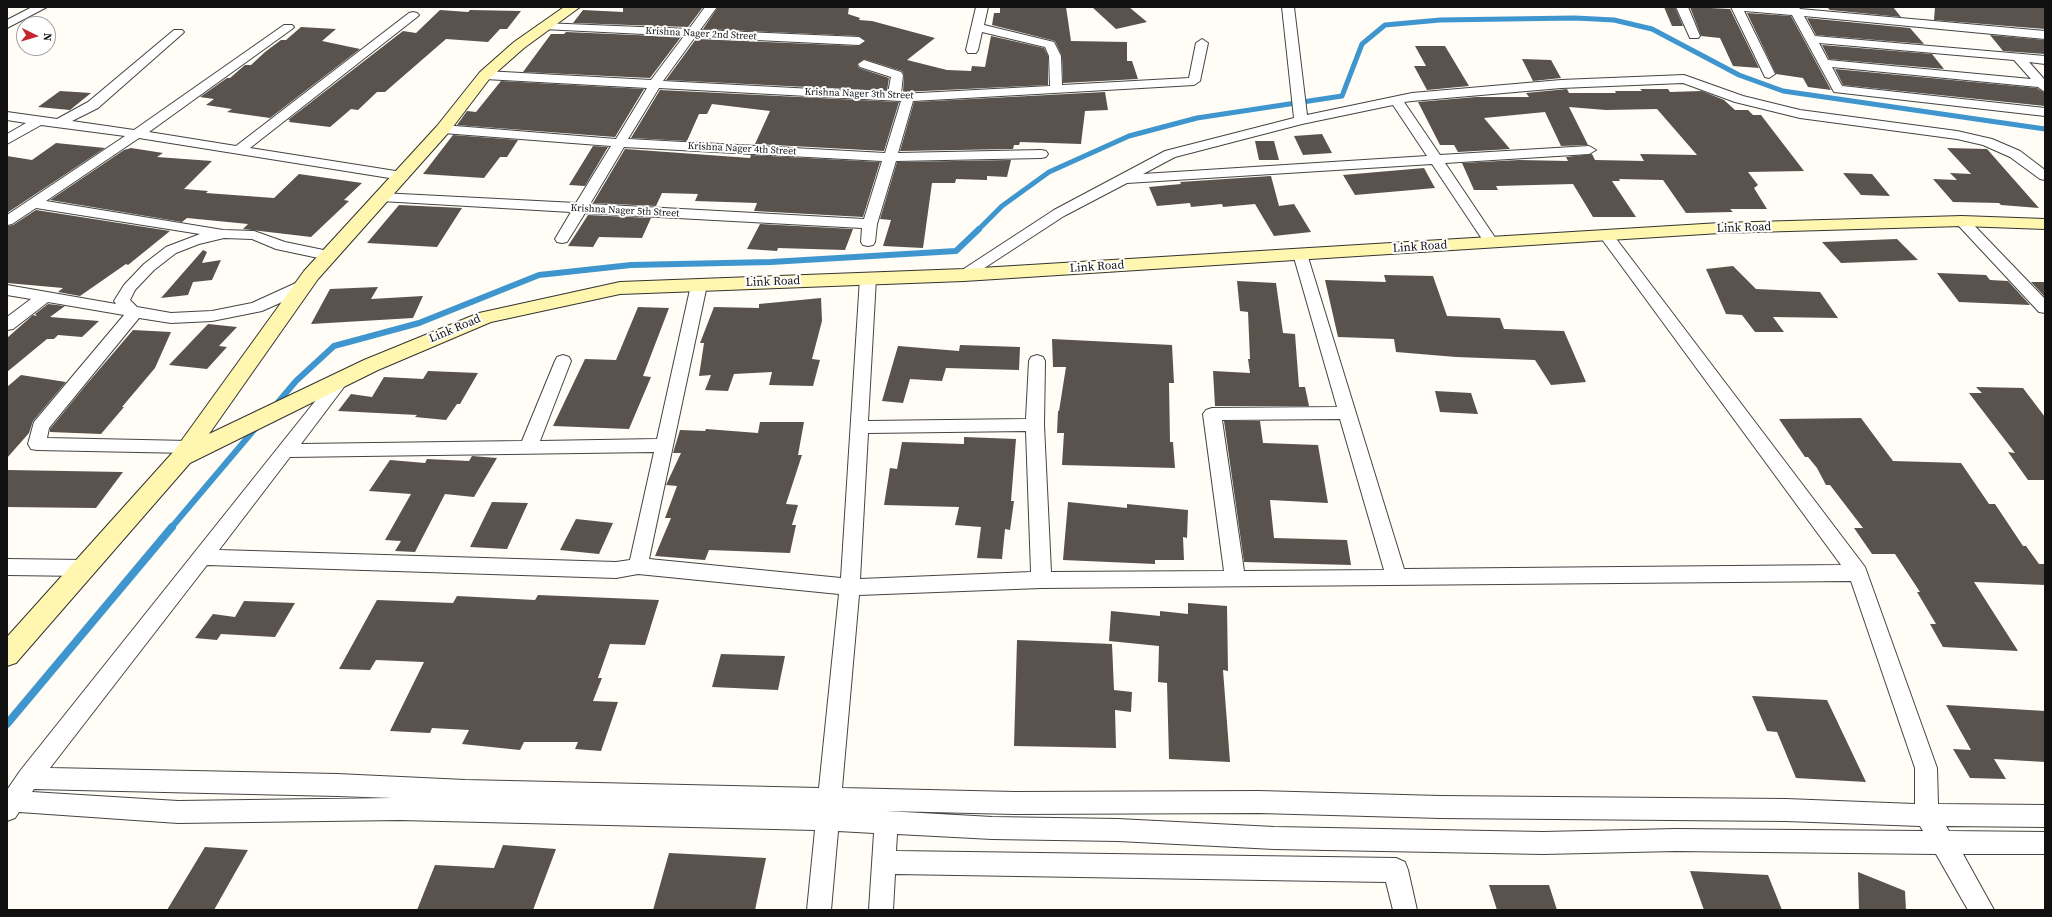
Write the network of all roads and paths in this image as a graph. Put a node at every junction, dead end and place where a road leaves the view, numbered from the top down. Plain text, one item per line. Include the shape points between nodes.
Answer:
1 (41, 7) edge
2 (573, 7) edge
3 (711, 7) edge
4 (982, 7) edge
5 (1288, 7) edge
6 (1682, 7) edge
7 (1737, 7) edge
8 (1742, 7) edge
9 (1885, 7) edge
10 (1795, 10) edge
11 (413, 15) dead end
12 (1896, 20) junction
13 (7, 25) edge
14 (543, 26) junction
15 (288, 27) dead end
16 (977, 28) junction
17 (178, 32) dead end
18 (691, 34) junction
19 (2045, 35) edge
20 (1694, 36) dead end
21 (1811, 38) junction
22 (859, 42) dead end
23 (1202, 43) dead end
24 (972, 50) dead end
25 (2018, 57) junction
26 (2045, 60) edge
27 (1825, 63) junction
28 (864, 64) dead end
29 (1769, 74) dead end
30 (485, 75) junction
31 (655, 84) junction
32 (2043, 86) edge
33 (1056, 88) junction
34 (894, 97) junction
35 (908, 98) junction
36 (1396, 100) junction
37 (2045, 112) edge
38 (7, 116) edge
39 (1301, 120) junction
40 (38, 121) junction
41 (57, 124) junction
42 (443, 129) junction
43 (137, 134) junction
44 (7, 140) edge
45 (620, 143) junction
46 (239, 150) junction
47 (1589, 150) dead end
48 (1040, 154) dead end
49 (889, 157) junction
50 (1436, 160) junction
51 (402, 176) junction
52 (2045, 176) edge
53 (1122, 180) junction
54 (381, 198) junction
55 (33, 203) junction
56 (579, 208) junction
57 (7, 221) edge
58 (1962, 221) junction
59 (870, 224) junction
60 (2045, 224) edge
61 (224, 234) junction
62 (1606, 235) junction
63 (562, 240) dead end
64 (868, 242) dead end
65 (1491, 242) junction
66 (1300, 254) junction
67 (328, 255) junction
68 (964, 275) junction
69 (868, 278) junction
70 (303, 285) junction
71 (699, 285) junction
72 (7, 290) edge
73 (44, 297) junction
74 (2045, 308) edge
75 (134, 313) junction
76 (7, 325) edge
77 (563, 361) dead end
78 (1037, 361) dead end
79 (342, 379) junction
80 (1347, 413) junction
81 (1035, 425) junction
82 (859, 427) junction
83 (665, 445) junction
84 (528, 447) junction
85 (285, 451) junction
86 (186, 452) junction
87 (200, 557) junction
88 (638, 566) junction
89 (7, 567) edge
90 (84, 568) junction
91 (1858, 573) junction
92 (1396, 577) junction
93 (1235, 579) junction
94 (1041, 580) junction
95 (850, 587) junction
96 (8, 654) edge
97 (15, 793) edge
98 (829, 809) junction
99 (1927, 815) junction
100 (2045, 816) edge
101 (886, 822) junction
102 (1942, 842) junction
103 (2045, 843) edge
104 (884, 862) junction
105 (820, 910) edge
106 (881, 910) edge
107 (1404, 910) edge
108 (1982, 910) edge

1 - 13 street
2 - 14 street
3 - 18 street
4 - 16 street
5 - 39 street
6 - 20 street
7 - 29 street
8 - 10 street
9 - 12 street
10 - 12 street
10 - 21 street
11 - 46 street
12 - 19 street
14 - 18 street, Krishna Nager 2nd Street
14 - 30 street
15 - 43 street
16 - 24 street
16 - 33 street via 1050,45 1055,56
17 - 41 street via 93,105
18 - 22 street, Krishna Nager 2nd Street
18 - 31 street
21 - 25 street
21 - 27 street
23 - 33 street, Krishna Nager 3th Street via 1194,81
25 - 26 street
25 - 32 street
27 - 32 street
27 - 37 street via 1838,89
28 - 34 street via 897,75
30 - 31 street, Krishna Nager 3th Street
30 - 42 street
31 - 34 street, Krishna Nager 3th Street
31 - 45 street
33 - 35 street, Krishna Nager 3th Street
34 - 35 street, Krishna Nager 3th Street
35 - 49 street
36 - 39 street
36 - 50 street
36 - 52 street via 1561,84 1684,79 1739,99 1800,114 1957,135 1987,142 2015,154
38 - 40 street
39 - 53 street via 1170,154
40 - 41 street
40 - 44 street
41 - 43 street
42 - 45 street, Krishna Nager 4th Street
42 - 51 street
43 - 46 street
43 - 55 street
45 - 49 street, Krishna Nager 4th Street
45 - 56 street
46 - 51 street
47 - 50 street
48 - 49 street, Krishna Nager 4th Street
49 - 59 street
50 - 53 street
50 - 65 street
51 - 54 street
53 - 68 street via 1059,213
54 - 56 street, Krishna Nager 5th Street
54 - 67 street
55 - 57 street
55 - 61 street
56 - 59 street, Krishna Nager 5th Street
56 - 63 street
58 - 60 street, Link Road
58 - 62 street, Link Road via 1720,228
58 - 74 street
59 - 64 street
61 - 67 street via 254,235 281,246
61 - 75 street via 195,240 171,250 149,267 129,288 122,301
62 - 65 street, Link Road
62 - 91 street
65 - 66 street, Link Road
66 - 68 street, Link Road
66 - 80 street
67 - 70 street
68 - 69 street, Link Road
69 - 71 street, Link Road
69 - 82 street
70 - 75 street via 256,307 212,316 171,318
70 - 86 street
71 - 79 street, Link Road via 620,288 486,316
71 - 83 street
72 - 73 street
73 - 75 street
73 - 76 street
75 - 86 street via 40,426 37,444
77 - 84 street
78 - 81 street
79 - 85 street
79 - 86 street, Link Road via 217,440
80 - 92 street
80 - 93 street via 1212,414
81 - 82 street
81 - 94 street
82 - 95 street
83 - 84 street
83 - 88 street
84 - 85 street
85 - 87 street
86 - 90 street
87 - 88 street via 616,570
87 - 97 street
88 - 95 street
89 - 90 street
90 - 96 street
91 - 92 street
91 - 99 street via 1926,768
92 - 93 street
93 - 94 street
94 - 95 street
95 - 98 street
97 - 98 street via 336,785 588,793
97 - 98 street via 178,812 400,809 558,814
98 - 99 street via 1015,803 1260,802 1440,807 1786,810
98 - 101 street
98 - 105 street
99 - 100 street
99 - 102 street
101 - 102 street via 1274,838 1542,843 1676,840
101 - 104 street
102 - 103 street
102 - 108 street
104 - 106 street
104 - 107 street via 1396,870

